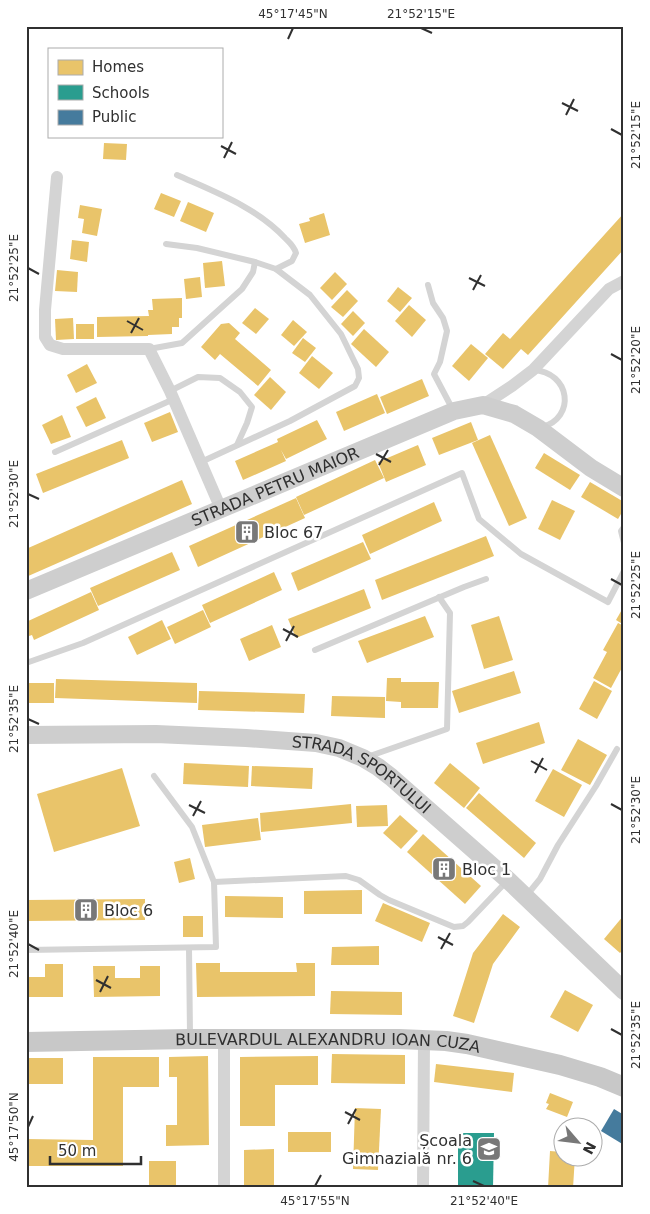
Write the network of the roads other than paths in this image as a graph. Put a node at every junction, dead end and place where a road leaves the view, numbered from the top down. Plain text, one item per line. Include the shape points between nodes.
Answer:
1 (177, 175) dead end
2 (57, 176) dead end
3 (166, 244) dead end
4 (255, 262) junction
5 (276, 269) junction
6 (624, 281) edge
7 (428, 285) dead end
8 (149, 349) junction
9 (533, 370) junction
10 (172, 395) junction
11 (484, 405) junction
12 (454, 411) junction
13 (538, 428) junction
14 (237, 445) junction
15 (55, 452) dead end
16 (201, 462) junction
17 (624, 488) edge
18 (221, 509) junction
19 (624, 527) edge
20 (624, 543) edge
21 (624, 571) edge
22 (486, 579) dead end
23 (26, 591) edge
24 (440, 597) junction
25 (315, 650) dead end
26 (26, 663) edge
27 (26, 734) edge
28 (617, 749) dead end
29 (363, 758) junction
30 (154, 776) dead end
31 (508, 880) junction
32 (214, 882) junction
33 (525, 896) junction
34 (189, 948) junction
35 (26, 950) edge
36 (624, 991) edge
37 (190, 1039) junction
38 (224, 1039) junction
39 (424, 1040) junction
40 (26, 1042) edge
41 (623, 1086) edge
42 (34, 1188) edge
43 (54, 1188) edge
44 (224, 1188) edge
45 (424, 1188) edge

1 - 5 lane via 235,200 278,230 296,253 292,261
2 - 8 street via 45,337 50,345 63,349
3 - 4 lane
4 - 5 lane
4 - 8 lane via 253,272 242,289 182,343
5 - 14 lane via 310,295 341,334 358,369 358,378 356,386
6 - 9 street via 609,289
7 - 12 lane via 447,331 434,374
8 - 10 street
9 - 11 street
9 - 13 lane via 542,370 558,379 565,396 561,414 547,426
10 - 14 lane via 198,377 220,378 240,392 252,407
10 - 15 lane
10 - 16 street
11 - 12 main road, STRADA PETRU MAIOR
11 - 13 main road, STRADA PETRU MAIOR via 514,414
12 - 18 main road, STRADA PETRU MAIOR
13 - 17 main road, STRADA PETRU MAIOR
14 - 16 lane
16 - 18 street
18 - 23 main road, STRADA PETRU MAIOR
19 - 20 lane via 620,531
21 - 26 lane via 608,602 521,554 478,519 462,473 83,643
22 - 24 lane
24 - 25 lane
24 - 29 lane via 450,613 447,729
27 - 29 main road, STRADA SPORTULUI via 246,738 316,743
28 - 33 lane via 540,878
29 - 31 main road, STRADA SPORTULUI via 391,777
30 - 32 lane via 192,827
31 - 32 lane via 468,922 454,927 389,900 359,880 346,876
31 - 33 main road, STRADA SPORTULUI
32 - 34 lane via 216,947
33 - 36 main road, STRADA SPORTULUI
34 - 35 lane
34 - 37 lane
37 - 38 main road, BULEVARDUL ALEXANDRU IOAN CUZA
37 - 40 main road, BULEVARDUL ALEXANDRU IOAN CUZA
38 - 39 main road, BULEVARDUL ALEXANDRU IOAN CUZA
38 - 44 street
39 - 41 main road, BULEVARDUL ALEXANDRU IOAN CUZA via 467,1044 560,1065
39 - 45 street
42 - 43 lane

